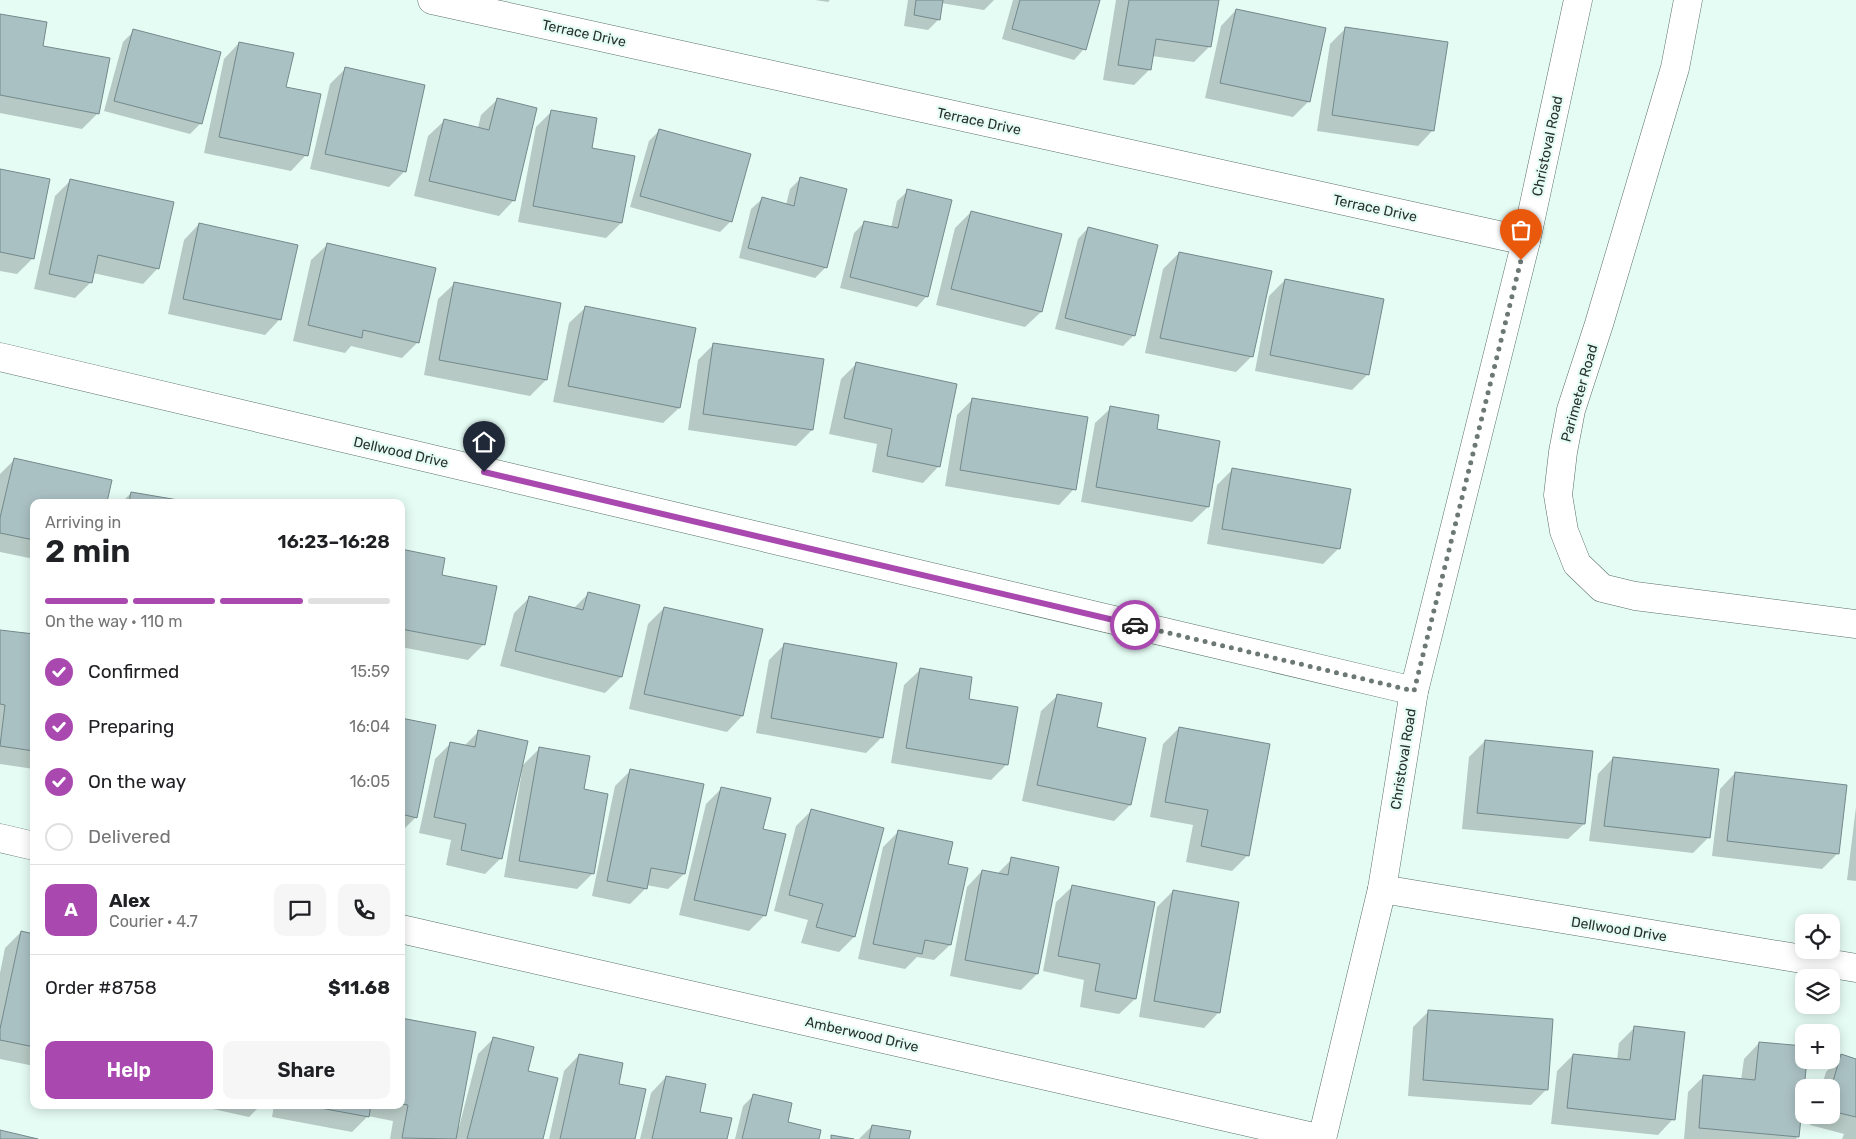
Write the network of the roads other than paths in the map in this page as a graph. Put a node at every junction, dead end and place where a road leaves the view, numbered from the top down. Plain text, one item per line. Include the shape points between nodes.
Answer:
1 (432, 0) edge
2 (1578, 0) edge
3 (1688, 0) edge
4 (1526, 241) junction
5 (0, 357) edge
6 (1856, 624) edge
7 (1414, 691) junction
8 (0, 838) edge
9 (30, 845) edge
10 (1382, 889) junction
11 (405, 931) edge
12 (1856, 968) edge
13 (1322, 1139) edge

1 - 4 street, Terrace Drive
2 - 4 street, Christoval Road
3 - 6 street, Parimeter Road via 1675,68 1571,410 1558,496 1564,530 1577,564 1602,588 1634,596
4 - 7 street, Christoval Road
5 - 7 street, Dellwood Drive
7 - 10 street, Christoval Road
8 - 9 street
10 - 12 street, Dellwood Drive
10 - 13 street, Christoval Road
11 - 13 street, Amberwood Drive

